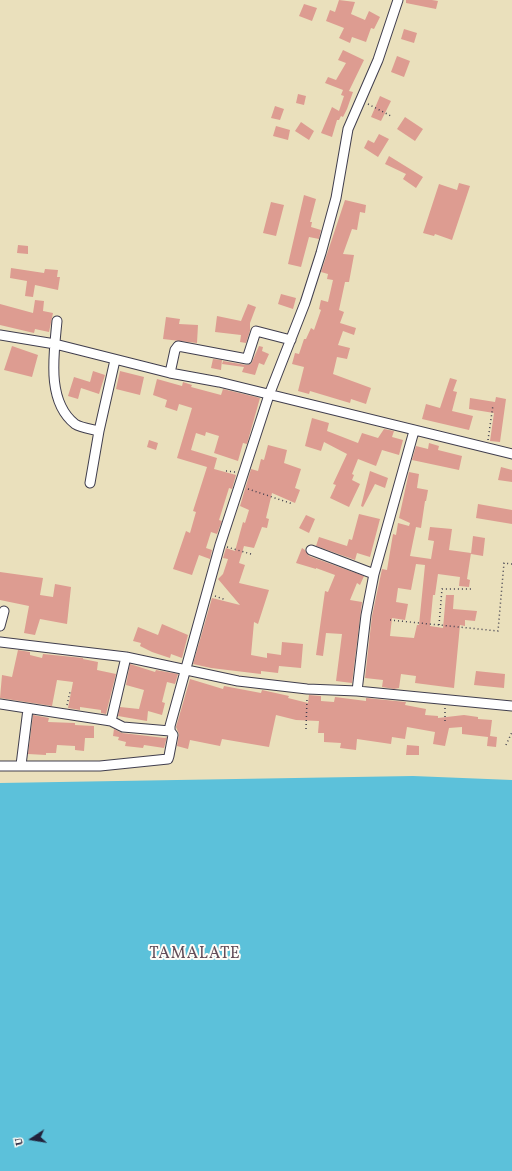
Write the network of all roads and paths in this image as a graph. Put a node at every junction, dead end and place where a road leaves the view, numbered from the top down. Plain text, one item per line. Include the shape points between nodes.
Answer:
1 (398, 0) edge
2 (361, 101) junction
3 (391, 116) dead end
4 (57, 321) dead end
5 (0, 335) edge
6 (291, 340) junction
7 (55, 344) junction
8 (115, 360) junction
9 (170, 373) junction
10 (269, 395) junction
11 (493, 405) dead end
12 (99, 431) junction
13 (414, 431) junction
14 (487, 448) junction
15 (512, 454) edge
16 (90, 483) dead end
17 (239, 485) junction
18 (293, 504) dead end
19 (220, 545) junction
20 (311, 550) dead end
21 (251, 554) dead end
22 (512, 564) edge
23 (374, 574) junction
24 (472, 588) dead end
25 (4, 611) dead end
26 (390, 620) dead end
27 (439, 625) junction
28 (0, 626) edge
29 (0, 642) edge
30 (126, 657) junction
31 (186, 670) junction
32 (307, 689) junction
33 (357, 691) junction
34 (70, 692) dead end
35 (445, 700) junction
36 (0, 704) edge
37 (512, 706) edge
38 (28, 709) junction
39 (66, 714) junction
40 (111, 721) junction
41 (445, 723) dead end
42 (306, 729) dead end
43 (170, 731) junction
44 (512, 732) edge
45 (506, 746) dead end
46 (21, 765) junction
47 (0, 766) edge

1 - 2 street
2 - 3 path
2 - 6 street via 348,129 329,224
4 - 7 street
5 - 7 street
6 - 9 street via 256,331 247,359 178,346
6 - 10 street
7 - 8 street
7 - 12 street via 54,380 63,412 77,425
8 - 9 street
8 - 12 street
9 - 10 street via 220,382
10 - 13 street
10 - 17 street
11 - 14 path
12 - 16 street
13 - 14 street
13 - 23 street
14 - 15 street
17 - 18 path
17 - 19 street
19 - 21 path
19 - 31 street
20 - 23 street
22 - 27 path via 504,562 498,631
23 - 33 street via 366,615
24 - 27 path via 442,589
25 - 28 street
26 - 27 path
29 - 30 street
30 - 31 street
30 - 40 street
31 - 32 street via 238,681
31 - 43 street
32 - 33 street
32 - 42 path
33 - 35 street
34 - 39 path
35 - 37 street
35 - 41 path
36 - 38 street
38 - 39 street
38 - 46 street
39 - 40 street
40 - 43 street via 128,728
43 - 46 street via 173,735 168,759 100,766
44 - 45 path
46 - 47 street

